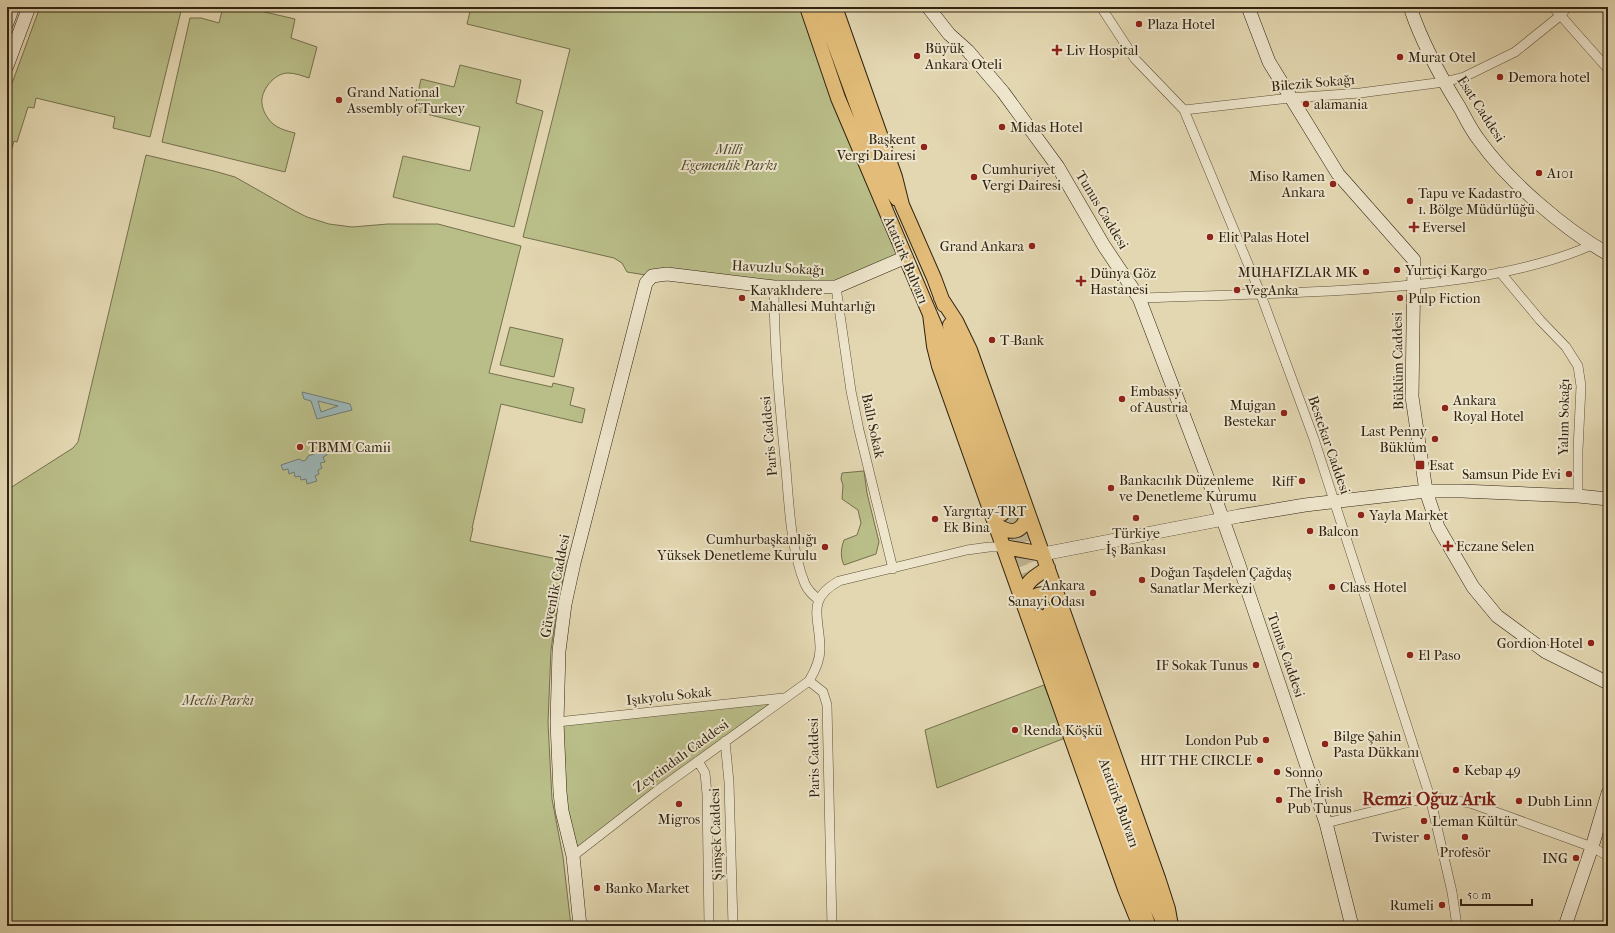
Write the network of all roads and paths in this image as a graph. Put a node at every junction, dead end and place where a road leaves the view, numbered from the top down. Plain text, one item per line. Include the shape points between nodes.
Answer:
1 (14, 7) edge
2 (28, 7) edge
3 (807, 7) edge
4 (821, 7) edge
5 (835, 7) edge
6 (922, 7) edge
7 (1100, 7) edge
8 (1248, 7) edge
9 (1410, 7) edge
10 (1553, 7) edge
11 (1567, 7) edge
12 (932, 12) edge
13 (1561, 15) junction
14 (7, 23) edge
15 (7, 66) edge
16 (1608, 69) edge
17 (1444, 82) junction
18 (1290, 98) junction
19 (1184, 110) junction
20 (902, 205) junction
21 (1592, 245) junction
22 (1608, 254) edge
23 (906, 257) junction
24 (1500, 272) junction
25 (646, 283) joint
26 (774, 286) junction
27 (1412, 286) junction
28 (836, 287) junction
29 (1261, 295) junction
30 (941, 298) junction
31 (1139, 298) junction
32 (1426, 492) junction
33 (1578, 496) junction
34 (1608, 499) edge
35 (1334, 501) junction
36 (1028, 513) junction
37 (1004, 516) junction
38 (1223, 519) junction
39 (1004, 547) junction
40 (1043, 554) junction
41 (1048, 568) junction
42 (893, 569) junction
43 (819, 600) junction
44 (1022, 600) junction
45 (1058, 600) junction
46 (1039, 614) junction
47 (809, 681) junction
48 (1608, 683) edge
49 (784, 698) junction
50 (556, 722) junction
51 (725, 741) junction
52 (698, 761) junction
53 (1608, 793) edge
54 (1430, 797) junction
55 (1326, 823) junction
56 (1592, 847) junction
57 (572, 856) junction
58 (1608, 856) edge
59 (580, 926) edge
60 (709, 926) edge
61 (733, 926) edge
62 (832, 926) edge
63 (1140, 926) edge
64 (1148, 926) edge
65 (1165, 926) edge
66 (1171, 926) edge
67 (1352, 926) edge
68 (1456, 926) edge
69 (1564, 926) edge

1 - 14 main road
2 - 15 main road
3 - 23 main road, Atatürk Bulvarı via 838,98
4 - 20 main road via 884,179
5 - 20 main road, Atatürk Bulvarı via 895,177
6 - 12 main road, Tunus Caddesi via 924,11
7 - 19 street, Bestekar Caddesi via 1135,59
8 - 18 main road, Büklüm Caddesi via 1269,62
9 - 17 main road, Esat Caddesi via 1417,29
10 - 13 street
11 - 13 street, Bilezik Sokağı
12 - 31 main road, Tunus Caddesi via 948,34 968,51 1003,92 1058,167 1104,246
13 - 16 street
13 - 17 street, Bilezik Sokağı via 1515,52 1464,77
17 - 18 street, Bilezik Sokağı via 1360,93
17 - 21 main road, Esat Caddesi via 1479,140 1511,178
18 - 19 street, Bilezik Sokağı
18 - 27 main road, Büklüm Caddesi via 1338,174 1414,260
19 - 29 street, Bestekar Caddesi
20 - 30 main road, Atatürk Bulvarı
21 - 22 main road, Esat Caddesi
21 - 24 street via 1569,256
23 - 28 main road, Havuzlu Sokağı
23 - 37 main road, Atatürk Bulvarı via 930,314 939,366
24 - 27 street
24 - 33 street, Yalım Sokağı via 1566,347 1578,366 1581,386
25 - 26 main road, Havuzlu Sokağı via 652,276 667,274
25 - 50 main road, Güvenlik Caddesi via 565,604 559,651
26 - 28 main road, Havuzlu Sokağı
26 - 43 street, Paris Caddesi via 777,380 793,533 805,585
27 - 29 street
27 - 32 main road, Büklüm Caddesi via 1412,397
28 - 42 street, Ballı Sokak via 859,430
29 - 31 street
29 - 35 street, Bestekar Caddesi
30 - 36 main road via 970,350
30 - 37 main road, Atatürk Bulvarı via 975,401
31 - 38 main road, Tunus Caddesi
32 - 33 main road
32 - 35 main road
32 - 48 main road, Büklüm Caddesi via 1438,527 1473,587 1497,616 1546,652
33 - 34 main road
35 - 38 main road
35 - 54 street, Bestekar Caddesi
36 - 37 main road via 1025,524 1017,531 1009,531
36 - 40 main road
37 - 39 main road
38 - 40 main road
38 - 55 main road, Tunus Caddesi
39 - 40 main road
39 - 42 street via 967,550
39 - 44 main road
40 - 41 main road
41 - 44 main road via 1028,583 1023,591
41 - 45 main road
42 - 43 street via 839,581 823,592
43 - 47 street via 817,619 820,649 817,666
44 - 46 main road
45 - 46 main road via 1048,594 1037,595 1029,602
45 - 66 main road via 1156,872
46 - 63 main road via 1125,889
46 - 64 main road, Atatürk Bulvarı
46 - 65 main road, Atatürk Bulvarı
47 - 49 street, Zeytindalı Caddesi
47 - 62 street, Paris Caddesi via 822,692 827,705
49 - 50 street, Işıkyolu Sokak
49 - 51 street, Zeytindalı Caddesi
50 - 57 main road, Güvenlik Caddesi via 562,811
51 - 52 street, Zeytindalı Caddesi
51 - 61 street, Şimşek Caddesi via 729,782
52 - 57 street, Zeytindalı Caddesi
52 - 60 street, Şimşek Caddesi via 705,773
53 - 56 main road
54 - 55 street
54 - 56 street via 1470,804
54 - 68 street, Bestekar Caddesi via 1452,892
55 - 67 main road, Tunus Caddesi
56 - 58 street
56 - 69 main road
57 - 59 main road, Güvenlik Caddesi

